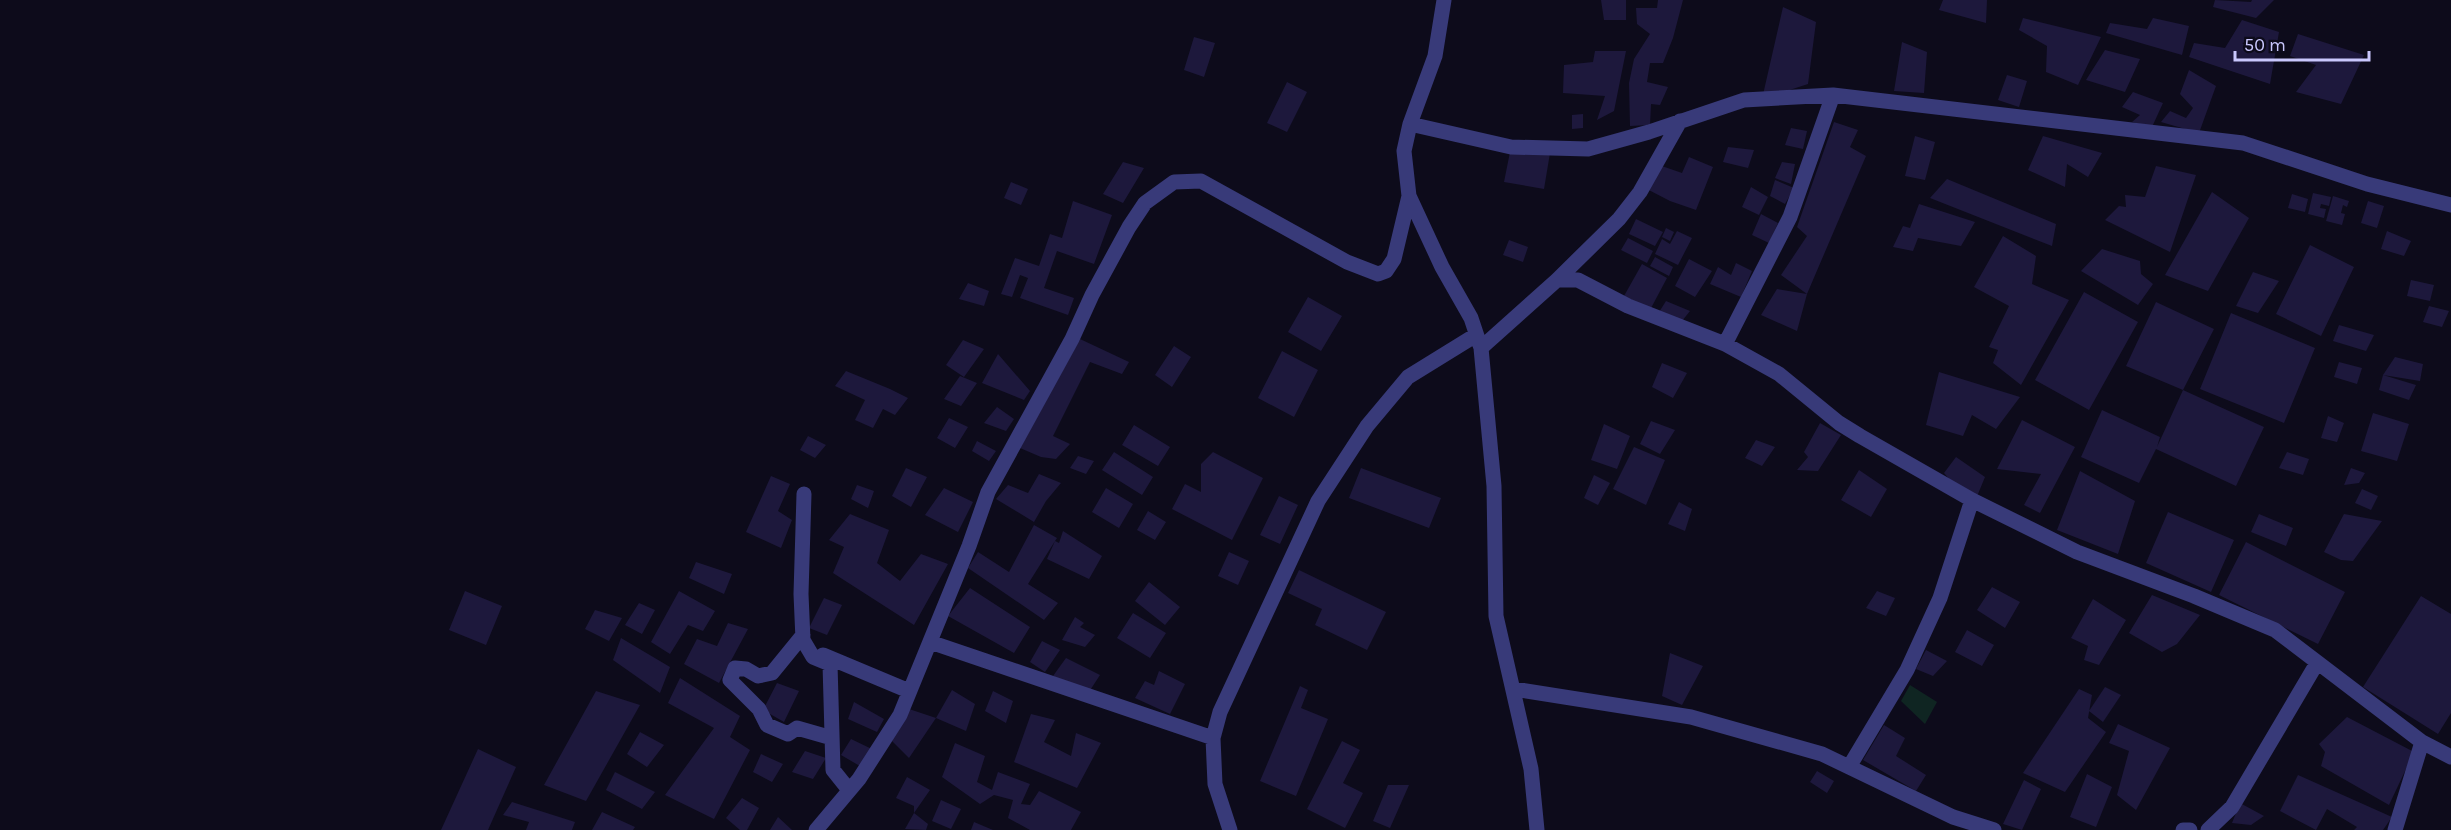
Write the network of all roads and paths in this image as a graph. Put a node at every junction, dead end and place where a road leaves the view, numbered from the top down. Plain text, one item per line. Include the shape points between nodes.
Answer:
1 (1444, 0) edge
2 (1833, 95) junction
3 (1680, 121) junction
4 (1410, 124) junction
5 (1409, 196) junction
6 (2451, 205) edge
7 (1557, 280) junction
8 (1479, 342) junction
9 (1725, 344) junction
10 (804, 494) dead end
11 (1972, 500) junction
12 (806, 642) junction
13 (930, 642) junction
14 (2317, 663) junction
15 (1514, 689) junction
16 (909, 691) junction
17 (832, 738) junction
18 (1213, 738) junction
19 (2422, 742) junction
20 (2451, 757) edge
21 (1849, 767) junction
22 (849, 790) junction
23 (2397, 829) edge
24 (816, 830) edge
25 (1230, 830) edge
26 (1537, 830) edge
27 (1992, 830) edge
28 (2183, 830) edge
29 (2190, 830) edge
30 (2208, 830) edge

1 - 4 street via 1435,56
2 - 3 street via 1744,100
2 - 6 street via 2243,143 2367,184
2 - 9 street via 1790,217
3 - 4 street via 1588,149 1511,147
3 - 7 street via 1626,210
4 - 5 street via 1404,152
5 - 8 street via 1471,318
5 - 13 street via 1394,259 1386,271 1378,274 1347,262 1201,181 1174,182 1145,203 988,492
7 - 8 street
7 - 9 street via 1578,280 1628,306
8 - 15 street via 1494,486 1496,616
8 - 18 street via 1408,377 1367,426 1318,501 1220,712
9 - 11 street via 1779,374 1839,423
10 - 12 street via 801,594
11 - 14 street via 2077,552 2275,630
11 - 21 street via 1935,608 1907,670
12 - 16 street
12 - 17 street via 813,657 830,664
12 - 17 street via 772,673 758,676 735,668 730,680 759,709 767,725 788,734 797,728
13 - 16 street
13 - 18 street
14 - 19 street
14 - 30 street via 2232,807
15 - 21 street via 1690,717 1822,754
15 - 26 street via 1531,769
16 - 22 street via 900,715
17 - 22 street via 832,770
18 - 25 street via 1215,784
19 - 20 street
19 - 23 street
21 - 27 street via 1953,818
22 - 24 street
28 - 29 street

